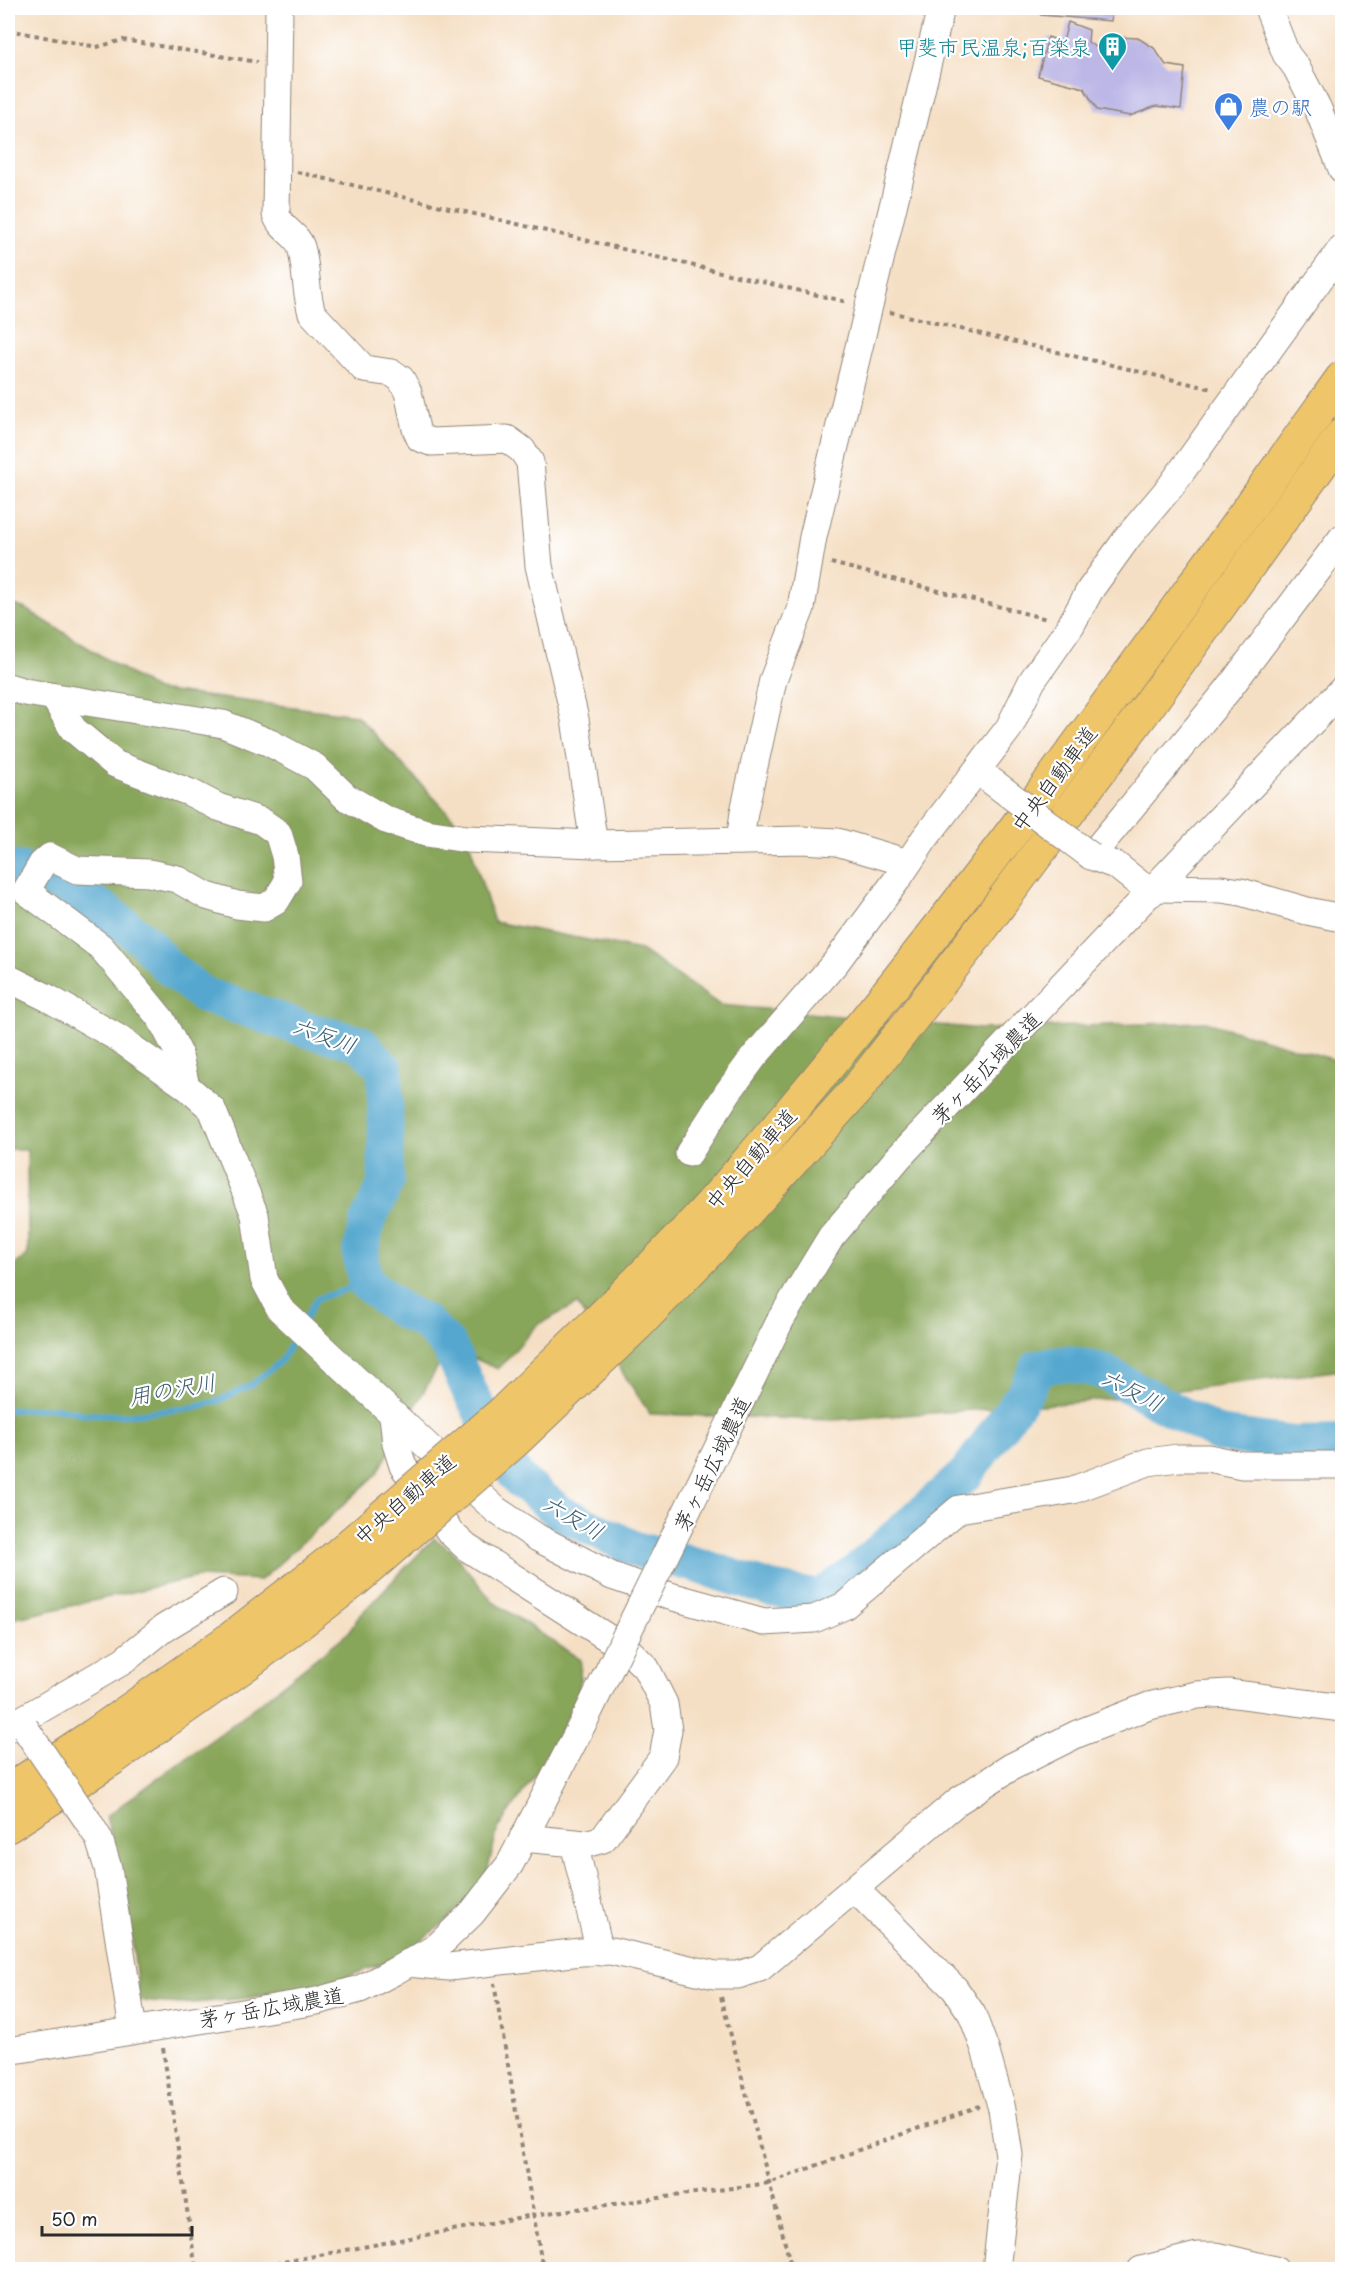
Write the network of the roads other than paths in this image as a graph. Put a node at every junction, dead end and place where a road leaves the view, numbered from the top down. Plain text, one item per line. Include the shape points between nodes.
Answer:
1 (279, 8) edge
2 (941, 8) edge
3 (1268, 8) edge
4 (1342, 169) edge
5 (1342, 248) edge
6 (1342, 378) edge
7 (1342, 435) edge
8 (1342, 538) edge
9 (8, 687) edge
10 (1342, 690) edge
11 (54, 697) junction
12 (984, 775) junction
13 (740, 841) junction
14 (594, 844) junction
15 (1091, 856) junction
16 (908, 863) junction
17 (1153, 891) junction
18 (1342, 918) edge
19 (8, 978) edge
20 (186, 1086) junction
21 (689, 1153) dead end
22 (628, 1313) junction
23 (393, 1415) junction
24 (1342, 1465) edge
25 (343, 1571) junction
26 (224, 1592) dead end
27 (1342, 1708) edge
28 (18, 1725) edge
29 (8, 1791) edge
30 (8, 1826) edge
31 (523, 1838) junction
32 (574, 1843) junction
33 (855, 1888) junction
34 (600, 1952) junction
35 (408, 1963) junction
36 (146, 2028) junction
37 (8, 2051) edge
38 (996, 2270) edge
39 (1141, 2270) edge
40 (1275, 2270) edge

1 - 14 street via 276,214 279,223 301,246 312,313 364,369 392,373 401,379 420,438 431,442 507,439 530,462 539,566 575,719
2 - 13 street via 867,307 801,608 773,680
3 - 4 street via 1286,54 1318,109
5 - 12 street via 1171,486 1090,590 1032,681
6 - 22 highway, 中央自動車道 via 1123,684 940,929 717,1198
7 - 22 highway, 中央自動車道 via 1142,716 858,1088 740,1219
8 - 15 street via 1227,691
9 - 11 street
10 - 17 street, 茅ヶ岳広域農道
11 - 14 street via 223,724 315,766 346,797 386,820 426,833 467,839
11 - 20 street via 73,729 115,764 218,807 261,820 278,833 288,881 276,901 264,908 207,896 177,879 149,873 77,870 50,857 26,891 101,947 144,998 161,1019 178,1052
12 - 15 street, bridge
12 - 16 street
13 - 14 street
13 - 16 street via 837,842
15 - 17 street via 1117,866
16 - 21 street via 836,962 753,1058
17 - 18 street via 1221,889
17 - 31 street, 茅ヶ岳広域農道, bridge via 898,1158 831,1236 781,1319
19 - 20 street via 118,1038
20 - 23 street via 212,1109 225,1139 255,1215 264,1279 280,1309
22 - 25 highway, 中央自動車道, bridge via 502,1413
23 - 24 street via 496,1510 538,1538 612,1576 764,1622 814,1619 844,1606 959,1509 1073,1490 1148,1462 1178,1458 1208,1458 1242,1465
23 - 32 street via 403,1466 450,1532 466,1547 630,1652 656,1683 668,1730 663,1757 603,1839
25 - 29 highway, 中央自動車道 via 230,1639
25 - 30 highway, 中央自動車道 via 228,1677
26 - 28 street via 164,1628 123,1661
27 - 33 street via 1228,1693 1197,1695 1149,1706 1077,1734 1011,1767 958,1801
28 - 36 street, bridge via 99,1839
31 - 32 street
31 - 35 street, 茅ヶ岳広域農道 via 510,1864 472,1914 436,1947
32 - 34 street
33 - 34 street via 760,1968 738,1975 715,1975 642,1957
33 - 38 street via 955,1989 972,2014 985,2049 1009,2155
34 - 35 street via 449,1967
35 - 36 street, 茅ヶ岳広域農道 via 360,1989 316,2001
36 - 37 street, 茅ヶ岳広域農道
39 - 40 street via 1197,2256 1217,2256

